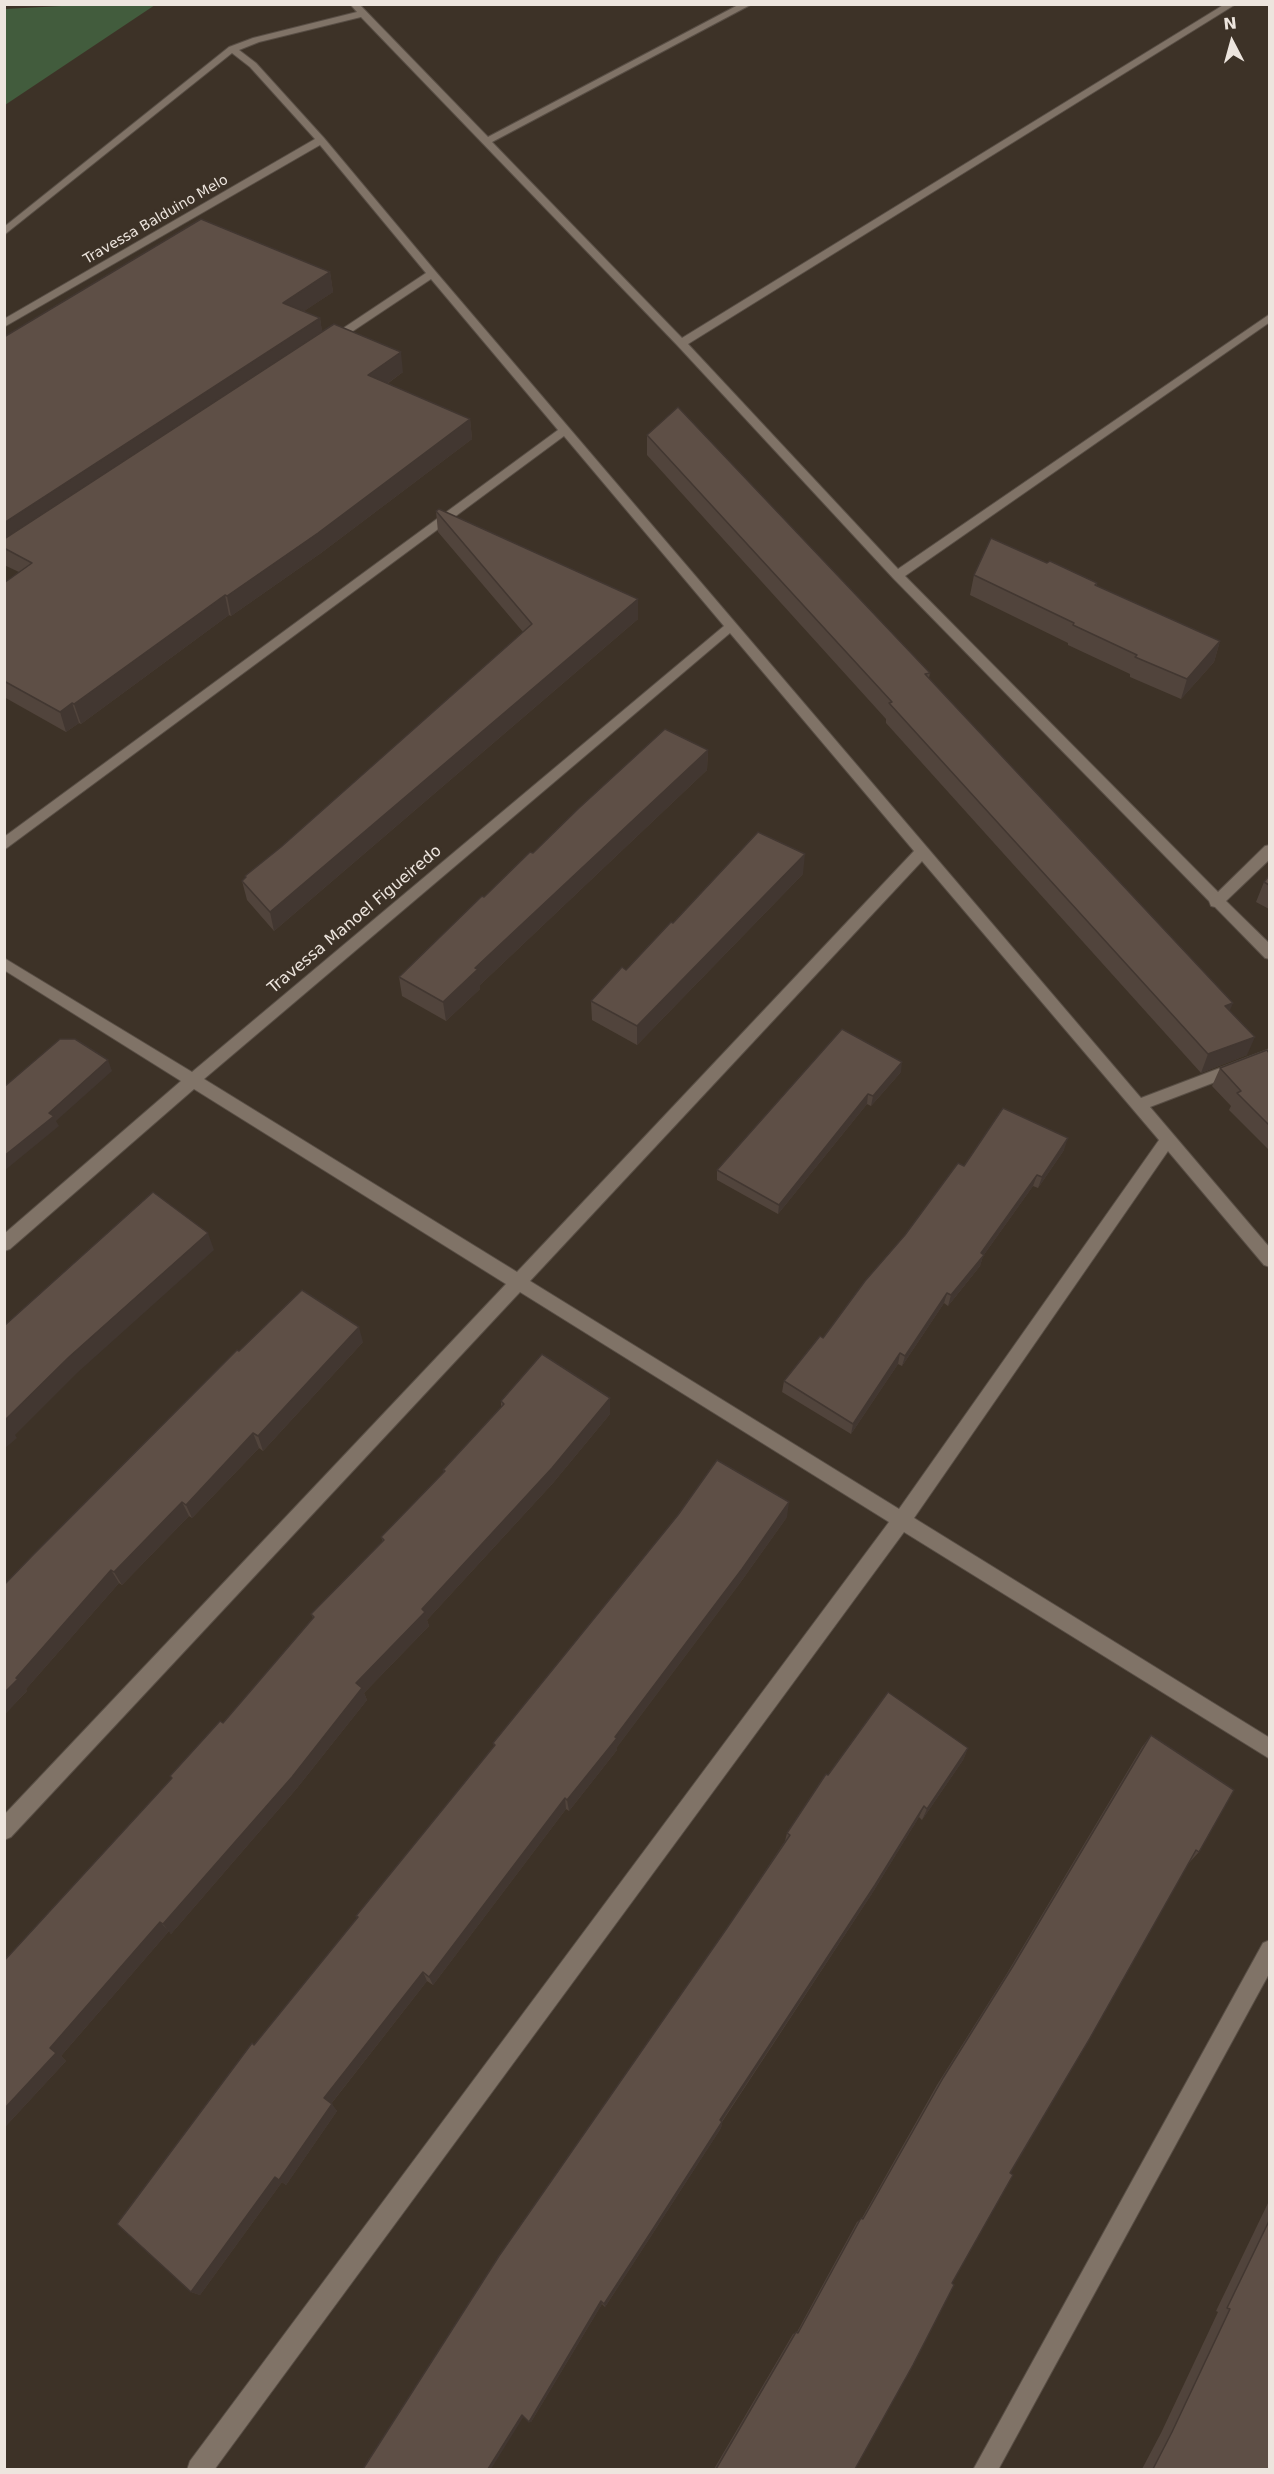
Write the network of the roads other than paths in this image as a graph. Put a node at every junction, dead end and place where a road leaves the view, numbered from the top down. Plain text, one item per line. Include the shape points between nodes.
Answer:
1 (748, 4) edge
2 (1232, 4) edge
3 (358, 9) edge
4 (232, 49) junction
5 (321, 140) junction
6 (485, 142) junction
7 (4, 232) edge
8 (432, 274) junction
9 (1269, 317) edge
10 (4, 324) edge
11 (681, 343) junction
12 (323, 347) edge
13 (565, 430) junction
14 (897, 575) junction
15 (731, 626) junction
16 (4, 845) edge
17 (1269, 850) edge
18 (923, 851) junction
19 (1216, 902) junction
20 (1269, 954) edge
21 (4, 963) edge
22 (1269, 1055) edge
23 (193, 1080) junction
24 (1139, 1105) junction
25 (1168, 1139) junction
26 (4, 1244) edge
27 (1269, 1260) edge
28 (520, 1283) junction
29 (901, 1521) junction
30 (1269, 1749) edge
31 (4, 1830) edge
32 (1269, 1950) edge
33 (199, 2469) edge
34 (985, 2469) edge

1 - 6 street
2 - 11 street
3 - 4 street
3 - 6 street
4 - 5 street via 253,65
4 - 7 street
5 - 8 street
5 - 10 street, Travessa Balduino Melo
6 - 11 street
8 - 12 street
8 - 13 street
9 - 14 street
11 - 14 street
13 - 15 street
13 - 16 street
14 - 19 street
15 - 18 street
15 - 23 street, Travessa Manoel Figueiredo
17 - 19 street
18 - 24 street
18 - 28 street
19 - 20 street
21 - 23 street
22 - 24 street
23 - 26 street, Travessa Manoel Figueiredo
23 - 28 street
24 - 25 street
25 - 27 street
25 - 29 street
28 - 29 street
28 - 31 street
29 - 30 street
29 - 33 street
32 - 34 street

